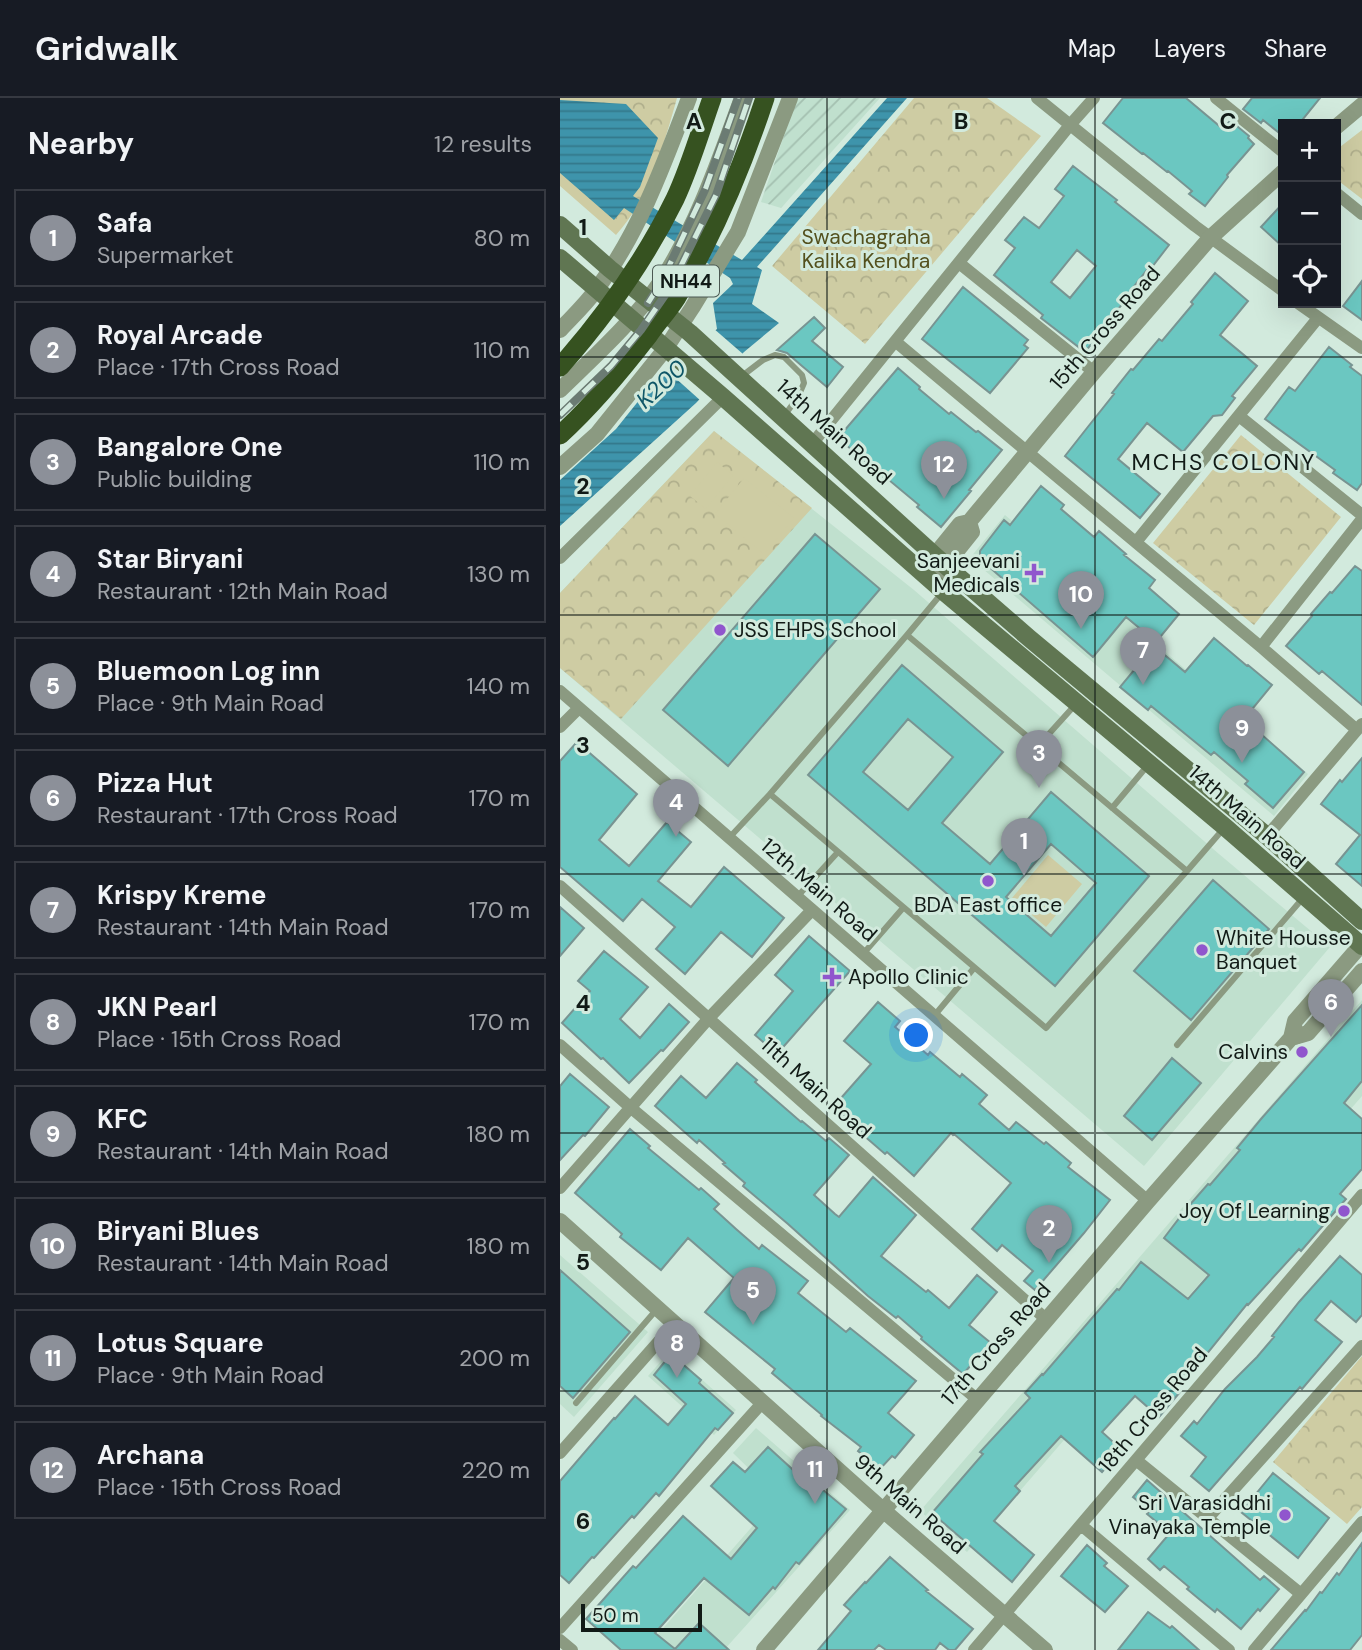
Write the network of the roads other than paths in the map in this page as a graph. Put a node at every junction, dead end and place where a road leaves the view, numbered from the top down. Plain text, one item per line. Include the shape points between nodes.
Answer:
1 (689, 98) edge
2 (712, 98) edge
3 (742, 98) edge
4 (765, 98) edge
5 (790, 98) edge
6 (1037, 98) edge
7 (1094, 98) edge
8 (1216, 98) edge
9 (1362, 105) edge
10 (1341, 123) edge
11 (1070, 125) junction
12 (1278, 148) edge
13 (1278, 177) edge
14 (1341, 197) edge
15 (1362, 214) edge
16 (560, 225) edge
17 (1210, 238) junction
18 (560, 258) edge
19 (959, 263) junction
20 (610, 269) junction
21 (1278, 287) edge
22 (596, 290) junction
23 (647, 299) junction
24 (1305, 308) edge
25 (1318, 318) junction
26 (631, 319) junction
27 (685, 329) junction
28 (560, 330) edge
29 (896, 342) junction
30 (1362, 348) edge
31 (669, 350) junction
32 (560, 367) edge
33 (1094, 372) junction
34 (735, 373) junction
35 (560, 390) edge
36 (718, 393) junction
37 (1239, 416) junction
38 (783, 417) junction
39 (560, 435) edge
40 (812, 444) junction
41 (1028, 452) junction
42 (560, 467) edge
43 (1362, 517) edge
44 (1136, 542) junction
45 (560, 558) edge
46 (940, 560) junction
47 (932, 581) junction
48 (907, 635) junction
49 (1261, 647) junction
50 (560, 691) edge
51 (1076, 703) junction
52 (579, 708) junction
53 (560, 727) edge
54 (1360, 727) edge
55 (1038, 746) junction
56 (1149, 763) junction
57 (770, 794) junction
58 (1112, 808) junction
59 (1225, 827) junction
60 (1268, 836) junction
61 (729, 838) junction
62 (838, 852) junction
63 (1187, 871) junction
64 (560, 886) edge
65 (1305, 896) junction
66 (797, 897) junction
67 (903, 908) junction
68 (812, 910) junction
69 (1362, 921) edge
70 (1362, 944) edge
71 (863, 954) junction
72 (974, 968) junction
73 (1362, 971) edge
74 (934, 1016) junction
75 (709, 1018) junction
76 (1291, 1038) junction
77 (560, 1045) edge
78 (1177, 1045) dead end
79 (630, 1107) junction
80 (560, 1188) edge
81 (1362, 1195) edge
82 (1148, 1201) junction
83 (1352, 1208) junction
84 (1362, 1217) edge
85 (560, 1222) edge
86 (658, 1307) junction
87 (1047, 1320) junction
88 (675, 1323) junction
89 (1362, 1346) edge
90 (978, 1400) junction
91 (763, 1402) junction
92 (576, 1403) dead end
93 (560, 1453) edge
94 (1136, 1460) junction
95 (884, 1511) junction
96 (1208, 1518) junction
97 (1362, 1522) edge
98 (1081, 1525) junction
99 (1301, 1594) junction
100 (1005, 1614) junction
101 (560, 1628) edge
102 (560, 1640) edge
103 (572, 1650) edge
104 (764, 1650) edge
105 (974, 1650) edge
106 (1045, 1650) edge
107 (1229, 1650) edge
108 (1254, 1650) edge

1 - 20 street via 654,188
2 - 32 highway, NH44 via 675,197 637,267
3 - 23 street via 687,237
4 - 39 highway, NH44 via 728,198 675,300 620,372
5 - 27 street via 738,232
6 - 11 street
7 - 11 street
8 - 12 street
9 - 10 street
11 - 17 street
11 - 19 street
13 - 17 street, 15th Cross Road
14 - 15 street
16 - 20 main road, 14th Main Road
17 - 21 street
17 - 33 street, 15th Cross Road
18 - 22 main road, 14th Main Road
19 - 29 street
19 - 33 street
20 - 22 street
20 - 23 main road, 14th Main Road
22 - 26 main road, 14th Main Road
22 - 28 street
23 - 26 street
23 - 27 main road, 14th Main Road
24 - 25 street
25 - 30 street
25 - 37 street
26 - 31 main road, 14th Main Road
26 - 35 street
27 - 31 street
27 - 34 main road, 14th Main Road
29 - 40 street
29 - 41 street
31 - 36 main road, 14th Main Road
31 - 42 street via 597,434
33 - 41 street, 15th Cross Road
34 - 38 main road, 14th Main Road
34 - 38 lane via 775,355 784,357 804,383
36 - 45 street
36 - 47 main road, 14th Main Road
37 - 43 street
37 - 44 street
38 - 40 main road, 14th Main Road
40 - 46 main road, 14th Main Road
41 - 44 street
41 - 46 street, 15th Cross Road via 969,522 972,532
43 - 49 street
44 - 49 street
46 - 47 street, 15th Cross Road
46 - 60 main road, 14th Main Road
47 - 48 lane
47 - 51 main road, 14th Main Road
48 - 55 lane
48 - 57 lane
49 - 54 street
50 - 52 street, 12th Main Road
51 - 55 lane
51 - 56 main road, 14th Main Road
52 - 53 street
52 - 61 street, 12th Main Road
54 - 60 street
55 - 58 lane
56 - 58 lane
56 - 59 main road, 14th Main Road
57 - 61 lane
57 - 62 lane
58 - 63 lane
59 - 63 lane
59 - 65 main road, 14th Main Road
60 - 69 main road, 14th Main Road
61 - 66 street, 12th Main Road
62 - 66 lane
62 - 67 lane
63 - 72 lane via 1046,1028
64 - 75 street, 11th Main Road
65 - 70 main road, 14th Main Road
65 - 78 lane
66 - 68 street, 12th Main Road
67 - 71 lane
67 - 72 lane
68 - 71 street, 12th Main Road
68 - 75 street
70 - 76 street, 17th Cross Road via 1295,1021
71 - 74 street, 12th Main Road
72 - 74 lane
73 - 76 street, 17th Cross Road via 1308,1033
74 - 82 street, 12th Main Road
75 - 79 street
75 - 87 street, 11th Main Road
76 - 82 street, 17th Cross Road
77 - 79 street
79 - 80 street
79 - 90 street
81 - 83 street, 18th Cross Road
82 - 87 street, 17th Cross Road
83 - 84 street
83 - 94 street, 18th Cross Road
85 - 86 street, 9th Main Road
86 - 88 street, 9th Main Road
86 - 92 lane
87 - 90 street, 17th Cross Road
88 - 91 street, 9th Main Road
88 - 93 street
89 - 96 street
90 - 95 street, 17th Cross Road
91 - 95 street, 9th Main Road
91 - 101 street
94 - 96 street
94 - 98 street, 18th Cross Road
95 - 100 street, 9th Main Road
95 - 104 street, 17th Cross Road
96 - 99 street
97 - 99 street
98 - 100 street, 18th Cross Road
98 - 107 street
99 - 108 street
100 - 105 street, 18th Cross Road
100 - 106 street, 9th Main Road
102 - 103 street

